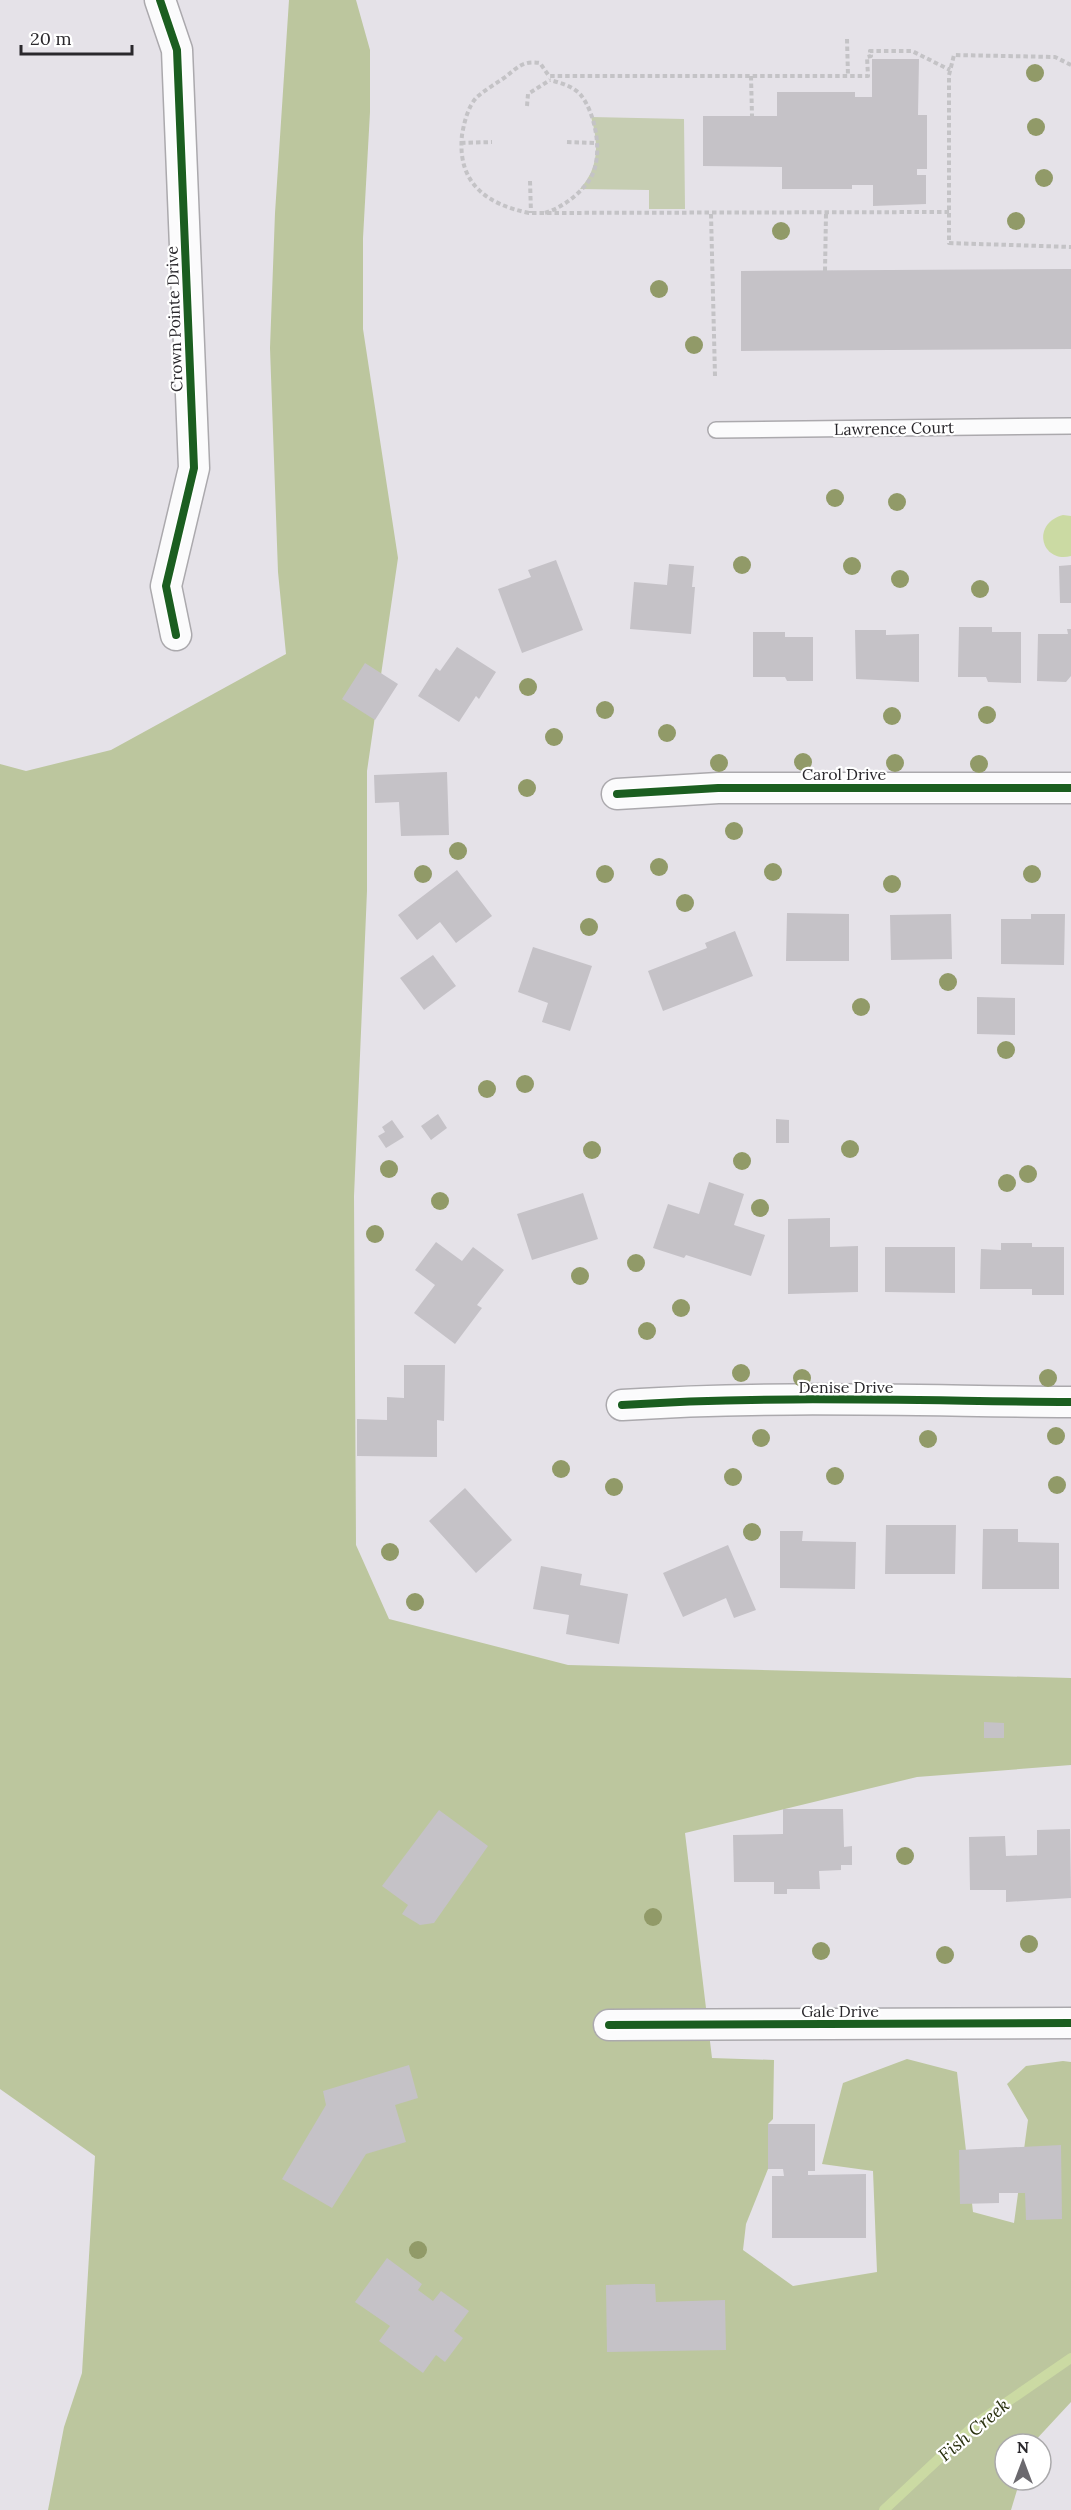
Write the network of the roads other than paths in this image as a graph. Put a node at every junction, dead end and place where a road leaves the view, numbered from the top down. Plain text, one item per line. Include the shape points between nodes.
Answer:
1 (160, 0) edge
2 (1071, 426) edge
3 (716, 430) dead end
4 (176, 635) dead end
5 (1071, 788) edge
6 (617, 794) dead end
7 (1071, 1402) edge
8 (622, 1405) dead end
9 (1071, 2023) edge
10 (609, 2025) dead end

1 - 4 street, Crown Pointe Drive via 177,50 194,468 166,586
2 - 3 lane, Lawrence Court
5 - 6 street, Carol Drive via 718,788
7 - 8 street, Denise Drive via 749,1400
9 - 10 street, Gale Drive

